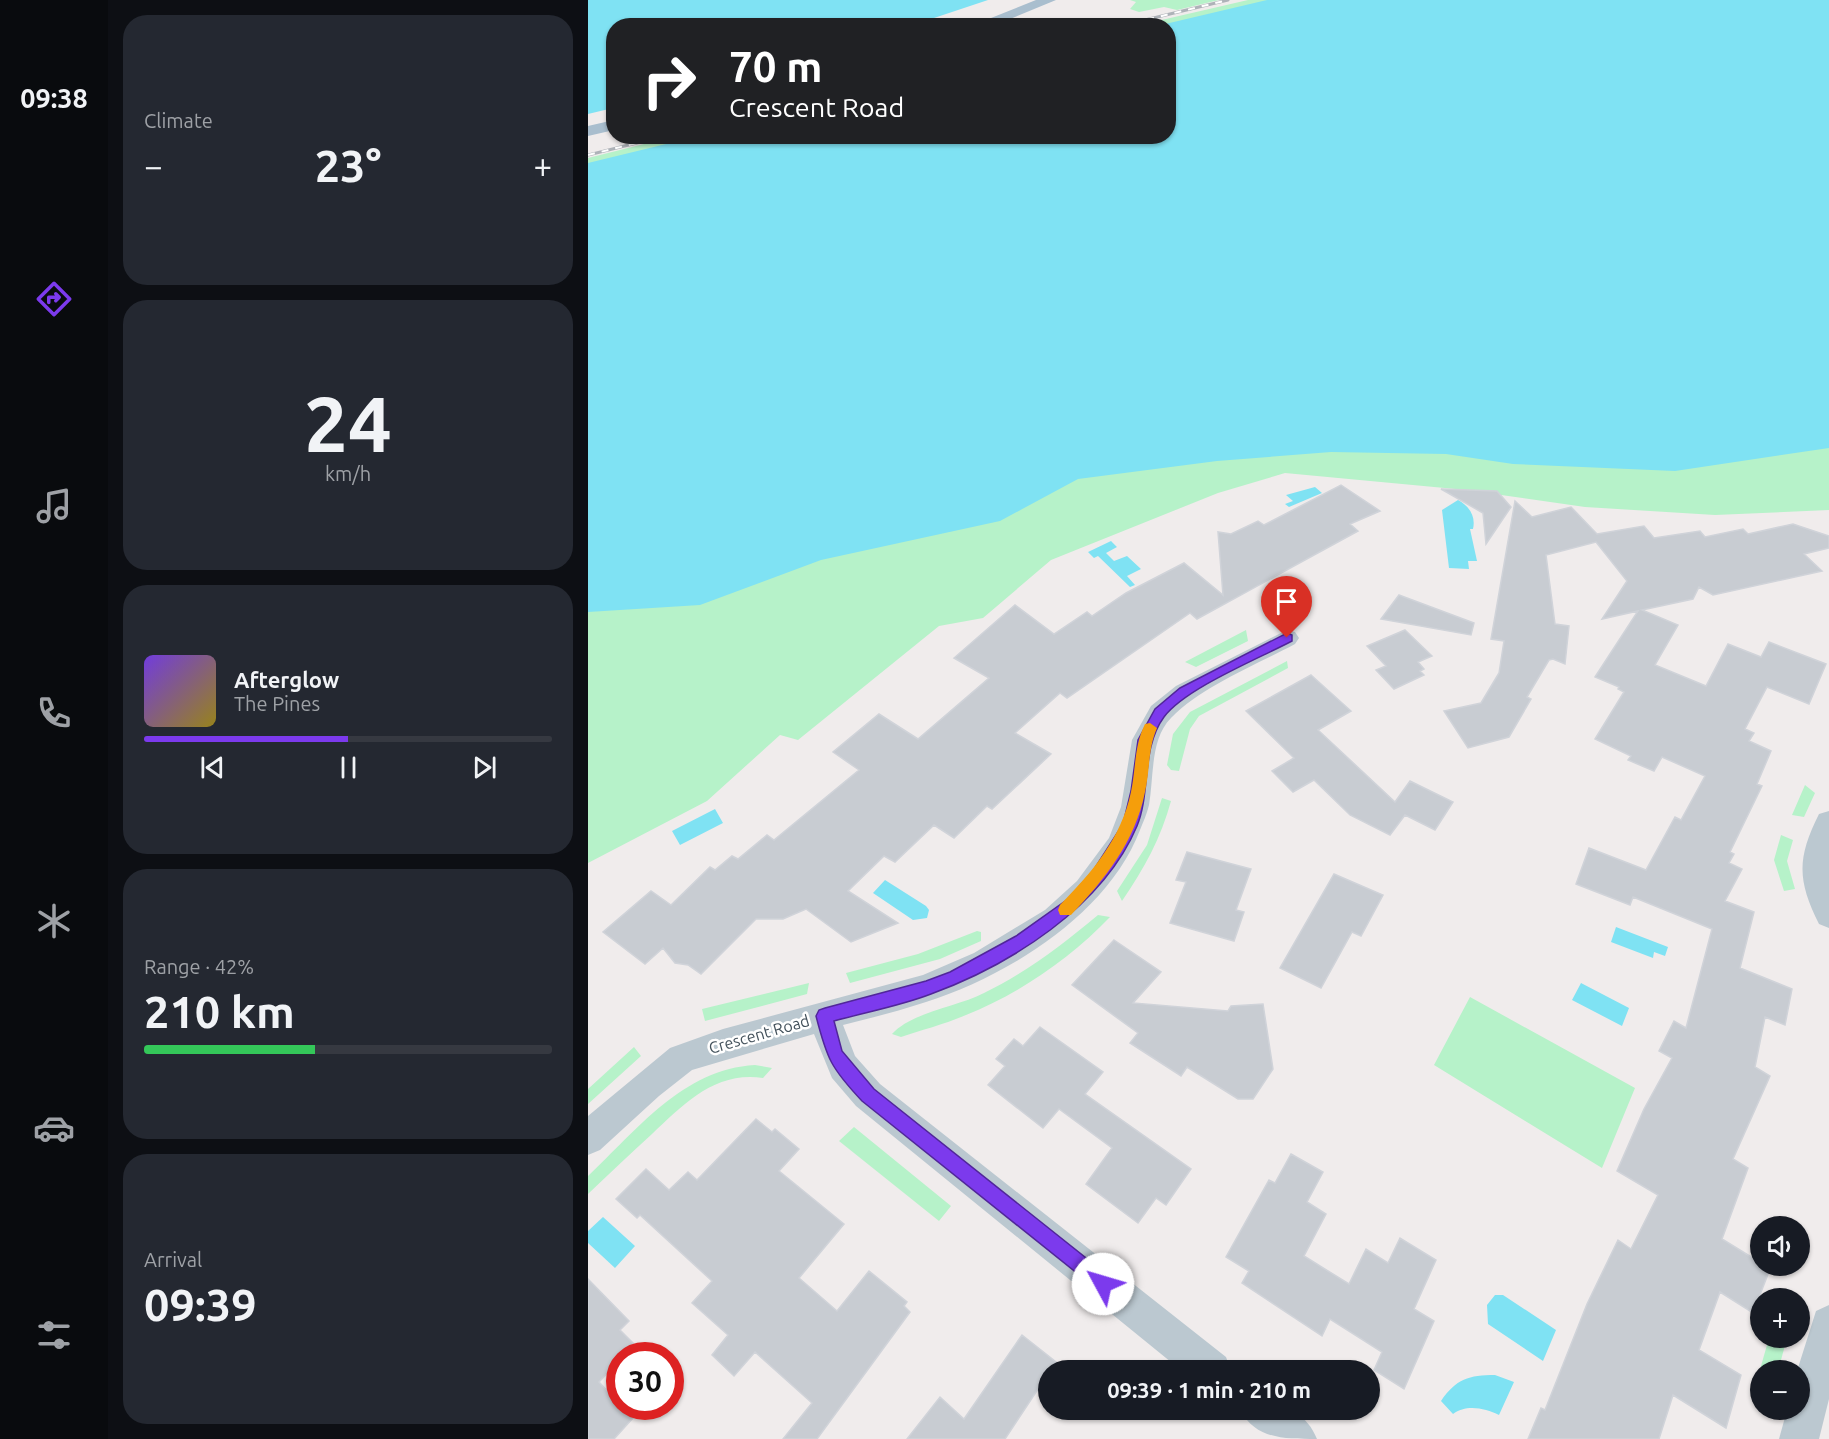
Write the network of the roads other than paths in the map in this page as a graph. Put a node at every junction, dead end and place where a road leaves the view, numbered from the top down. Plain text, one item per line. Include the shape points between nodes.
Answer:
1 (1049, 0) edge
2 (1000, 18) edge
3 (606, 127) edge
4 (588, 131) edge
5 (1287, 638) dead end
6 (1829, 822) edge
7 (1829, 915) edge
8 (825, 1016) junction
9 (588, 1138) edge
10 (1829, 1324) edge
11 (1198, 1360) edge
12 (1272, 1420) edge
13 (1296, 1439) edge
14 (1799, 1439) edge

1 - 2 main road
3 - 4 main road
5 - 8 street, Crescent Road via 1185,692 1160,713 1145,740 1130,825 1098,876 1073,904 1025,938 956,977
6 - 7 street via 1813,863
8 - 9 street, Crescent Road via 681,1059
8 - 11 street via 834,1054 868,1095
10 - 14 street
12 - 13 street

